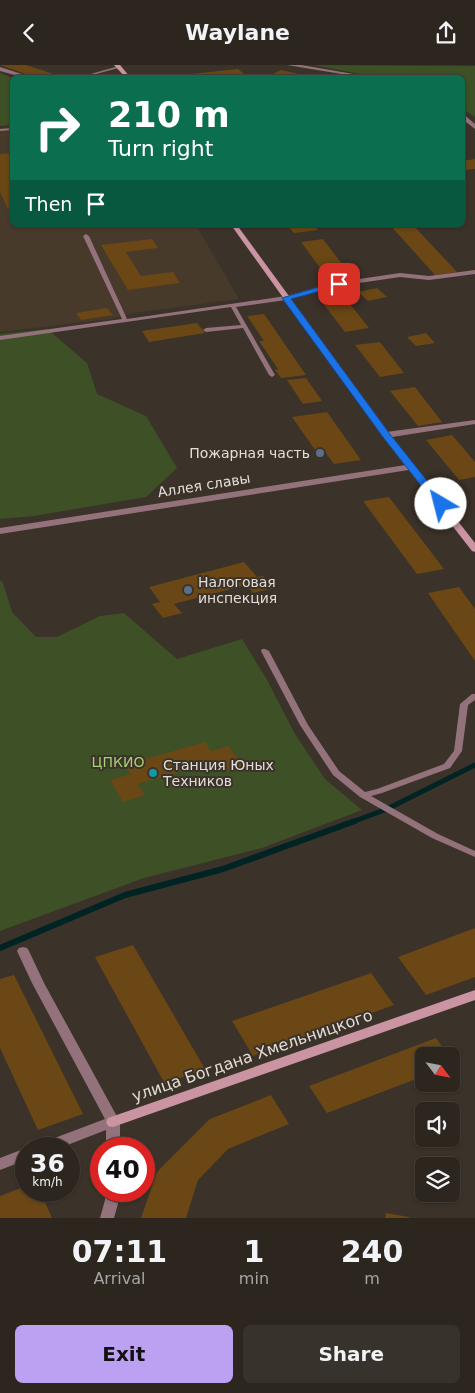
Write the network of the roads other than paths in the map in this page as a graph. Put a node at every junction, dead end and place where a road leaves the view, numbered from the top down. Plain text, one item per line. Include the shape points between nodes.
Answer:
1 (290, 65) edge
2 (118, 66) edge
3 (0, 69) edge
4 (20, 75) edge
5 (89, 75) edge
6 (355, 75) edge
7 (465, 118) edge
8 (475, 127) edge
9 (235, 227) edge
10 (86, 236) dead end
11 (475, 272) edge
12 (286, 298) junction
13 (233, 306) junction
14 (125, 320) junction
15 (244, 326) junction
16 (206, 330) dead end
17 (0, 338) edge
18 (272, 375) dead end
19 (475, 422) edge
20 (386, 435) junction
21 (412, 467) junction
22 (0, 531) edge
23 (475, 549) edge
24 (265, 651) dead end
25 (475, 696) edge
26 (363, 795) junction
27 (475, 854) edge
28 (23, 951) dead end
29 (475, 995) edge
30 (113, 1122) junction
31 (73, 1137) edge
32 (113, 1137) edge
33 (15, 1158) edge
34 (0, 1164) edge
35 (111, 1202) edge
36 (107, 1218) edge

1 - 6 street
2 - 5 lane
3 - 4 street
7 - 8 street
9 - 12 street
10 - 14 lane
11 - 12 lane via 429,278 400,275 339,284
12 - 13 lane
12 - 20 street
13 - 14 lane
13 - 15 lane
14 - 17 lane
15 - 16 lane
15 - 18 lane
19 - 20 street
20 - 21 street
21 - 22 street, Аллея славы
21 - 23 street
24 - 26 lane via 304,725 336,773
25 - 26 lane via 464,704 458,751 447,765
26 - 27 lane via 435,836
28 - 30 street
29 - 30 street, улица Богдана Хмельницкого
30 - 31 street, улица Богдана Хмельницкого
30 - 32 street
33 - 34 street
35 - 36 street

